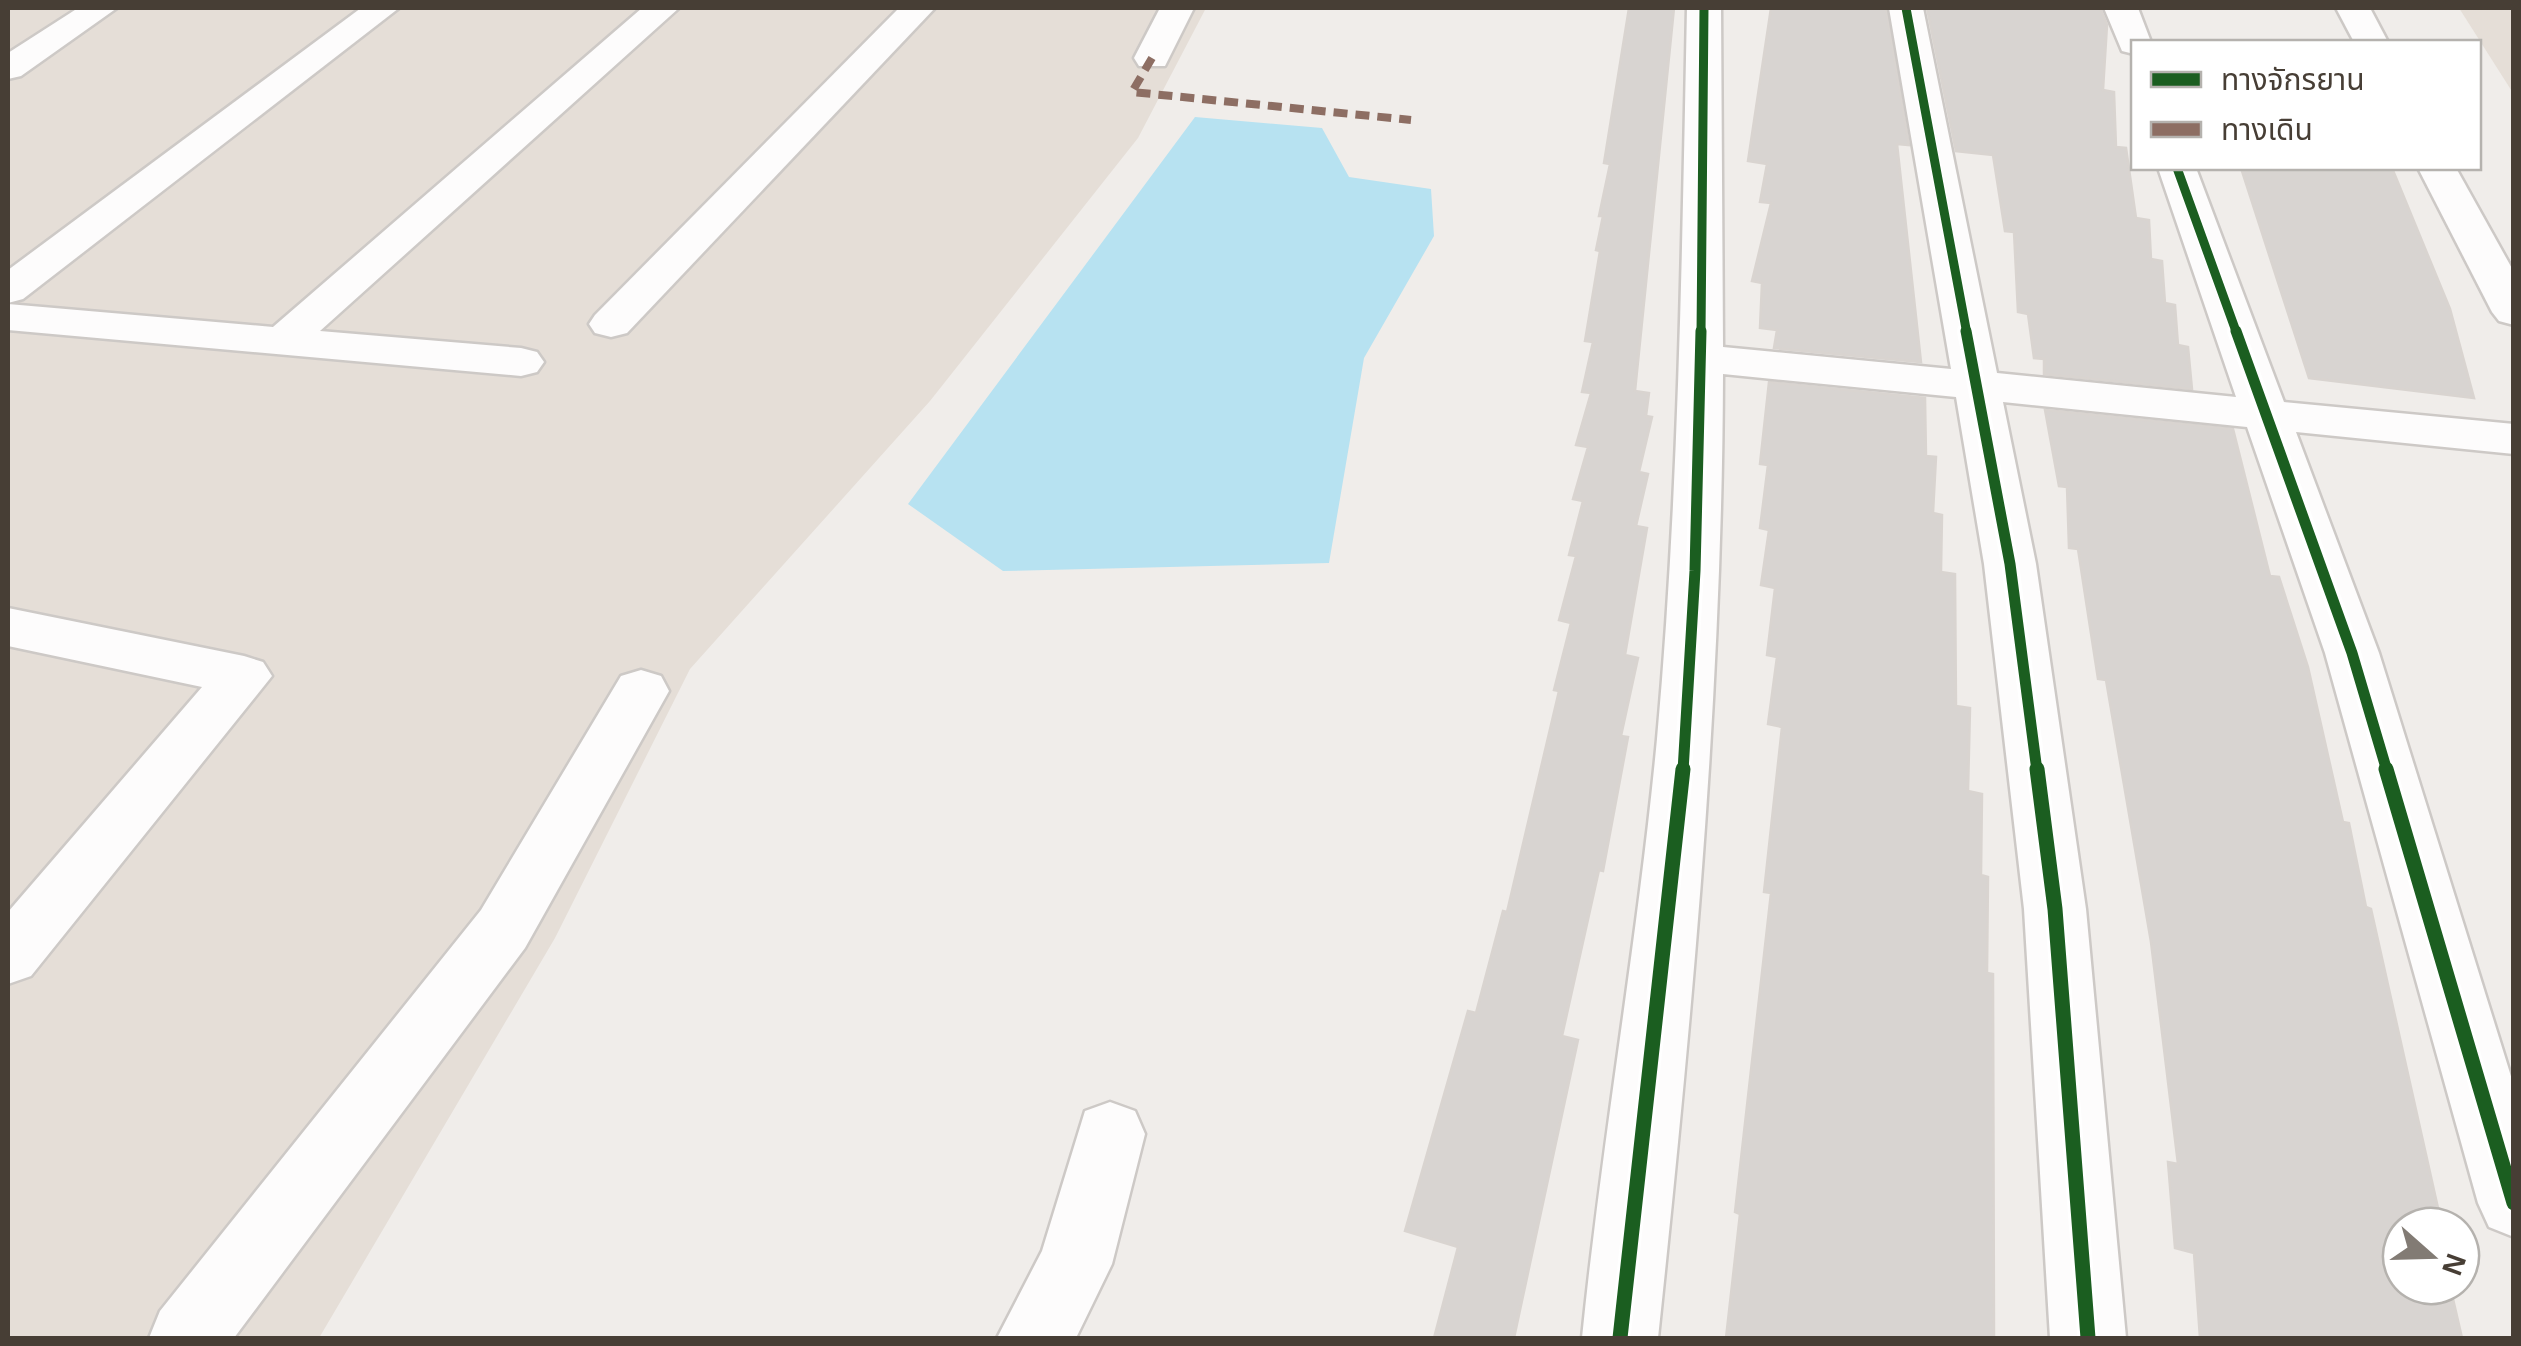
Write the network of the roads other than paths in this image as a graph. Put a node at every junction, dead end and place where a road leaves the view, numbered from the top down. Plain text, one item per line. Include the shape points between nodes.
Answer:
1 (100, 8) edge
2 (382, 8) edge
3 (662, 8) edge
4 (918, 8) edge
5 (1177, 8) edge
6 (1704, 8) edge
7 (1906, 8) edge
8 (2121, 8) edge
9 (2353, 8) edge
10 (2133, 40) edge
11 (2371, 40) edge
12 (1152, 58) dead end
13 (8, 68) edge
14 (2178, 170) edge
15 (2438, 170) edge
16 (8, 290) edge
17 (2514, 312) edge
18 (8, 317) edge
19 (611, 324) dead end
20 (283, 341) junction
21 (1701, 358) junction
22 (521, 362) dead end
23 (1977, 383) junction
24 (2264, 414) junction
25 (2514, 439) edge
26 (8, 627) edge
27 (641, 691) dead end
28 (8, 957) edge
29 (1110, 1134) dead end
30 (2514, 1203) edge
31 (187, 1338) edge
32 (1034, 1338) edge
33 (1620, 1338) edge
34 (2088, 1338) edge

1 - 13 street
2 - 16 street
3 - 20 street
4 - 19 street
5 - 12 street
6 - 21 street
7 - 23 street
8 - 10 street
9 - 11 street
14 - 24 street
15 - 17 street
18 - 20 street
20 - 22 street
21 - 23 street
21 - 33 street via 1691,654
23 - 24 street
23 - 34 street via 2010,564 2055,909
24 - 25 street
24 - 30 street via 2352,654
26 - 28 street via 244,676
27 - 31 street via 504,928
29 - 32 street via 1075,1264

